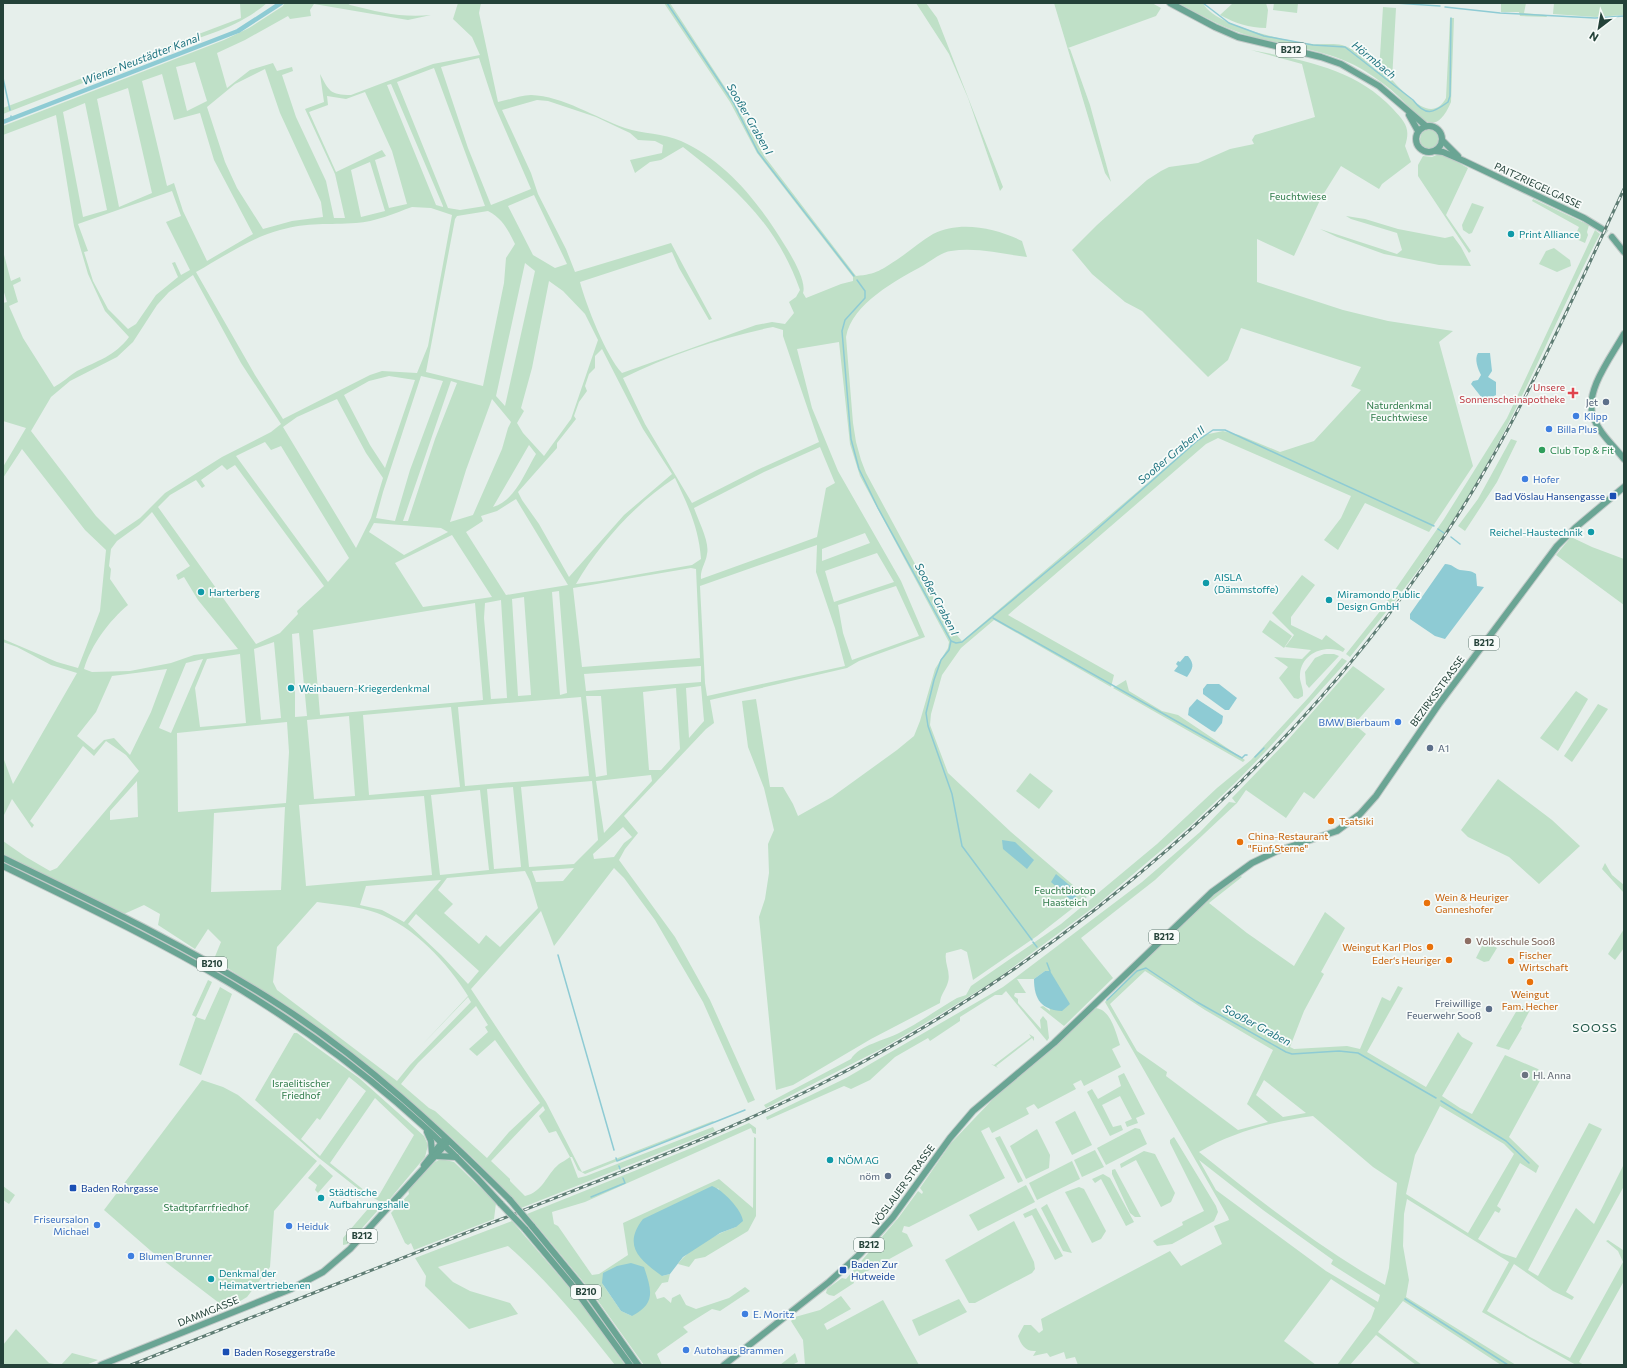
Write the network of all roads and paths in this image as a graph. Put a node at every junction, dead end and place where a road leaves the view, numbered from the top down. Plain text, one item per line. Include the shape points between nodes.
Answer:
1 (1170, 3) edge
2 (1405, 108) junction
3 (1426, 126) junction
4 (1418, 131) junction
5 (1443, 141) junction
6 (1436, 151) junction
7 (1464, 161) junction
8 (1602, 229) tunnel mouth
9 (1612, 238) tunnel mouth
10 (1624, 252) edge
11 (1624, 334) edge
12 (1624, 459) edge
13 (1624, 487) edge
14 (3, 858) edge
15 (3, 866) edge
16 (1090, 1008) joint
17 (425, 1128) junction
18 (448, 1138) junction
19 (443, 1144) junction
20 (434, 1154) junction
21 (456, 1157) junction
22 (635, 1364) edge
23 (101, 1365) edge
24 (724, 1365) edge

1 - 2 main road, B212 via 1238,37 1341,64 1379,86
2 - 3 main road, B212
2 - 4 main road, B212
3 - 4 main road
3 - 5 main road, B212 via 1438,128
4 - 6 main road, B212 via 1416,140 1419,148 1426,152
5 - 6 main road
5 - 7 main road, PAITZRIEGELGASSE / B212
6 - 7 main road, PAITZRIEGELGASSE / B212
7 - 8 main road, PAITZRIEGELGASSE / B212
9 - 10 main road
11 - 12 main road via 1594,389 1591,409 1597,424
13 - 16 main road, BEZIRKSSTRASSE / B212 via 1569,533 1539,569 1372,800 1348,824 1330,834 1276,851 1229,879 1191,910
14 - 18 main road, B210 via 171,941 238,979 332,1042 403,1098
15 - 17 main road, B210 via 169,948 228,982 355,1069
16 - 24 main road, VÖSLAUER STRASSE / B212 via 1054,1043 973,1111 950,1138 893,1217 860,1254 830,1282
17 - 19 main road, B210
17 - 20 main road
18 - 19 main road, DAMMGASSE / B212
18 - 22 main road, B210, bridge via 510,1200 532,1226 587,1293
19 - 20 main road, DAMMGASSE / B212
19 - 21 main road, B210
20 - 21 main road
20 - 23 main road, DAMMGASSE / B212 via 346,1253 323,1272 307,1282
21 - 22 main road, B210, bridge via 525,1229

